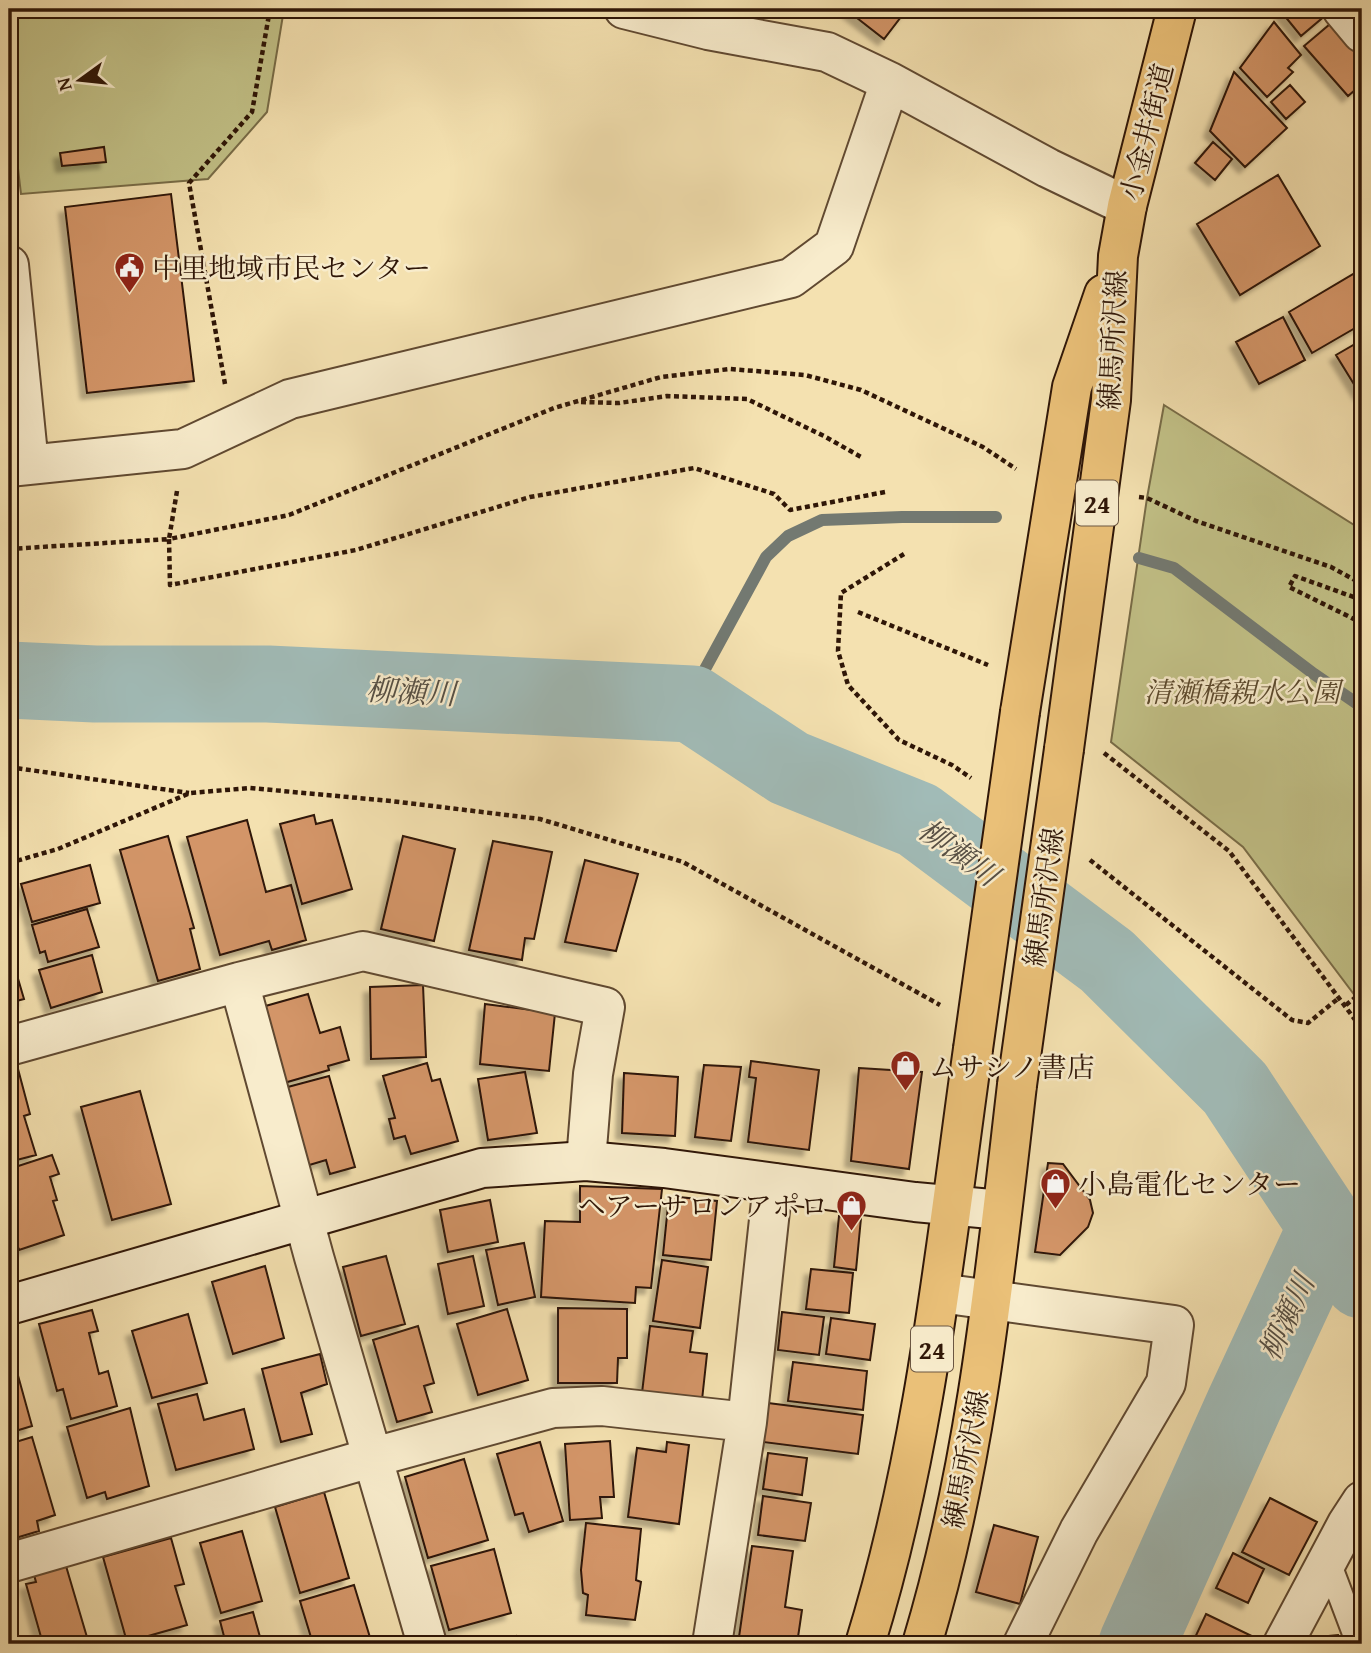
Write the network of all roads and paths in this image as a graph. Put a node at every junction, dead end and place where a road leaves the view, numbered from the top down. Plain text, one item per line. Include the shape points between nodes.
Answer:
1 (270, 9) edge
2 (624, 9) edge
3 (1177, 9) edge
4 (1342, 9) edge
5 (1362, 33) edge
6 (890, 82) junction
7 (1128, 206) junction
8 (1118, 256) junction
9 (9, 265) edge
10 (577, 401) junction
11 (233, 426) junction
12 (184, 449) junction
13 (861, 457) dead end
14 (19, 466) edge
15 (1020, 471) dead end
16 (885, 492) dead end
17 (1137, 497) dead end
18 (169, 539) junction
19 (9, 549) edge
20 (1362, 584) edge
21 (1362, 600) edge
22 (858, 612) dead end
23 (1362, 623) edge
24 (989, 665) dead end
25 (1081, 748) junction
26 (9, 767) edge
27 (190, 793) junction
28 (9, 863) edge
29 (239, 982) junction
30 (1362, 992) edge
31 (1340, 997) junction
32 (1346, 1005) junction
33 (942, 1006) dead end
34 (1308, 1023) dead end
35 (1362, 1030) edge
36 (9, 1046) edge
37 (586, 1161) junction
38 (773, 1183) junction
39 (950, 1205) junction
40 (1002, 1210) junction
41 (304, 1221) junction
42 (940, 1293) junction
43 (992, 1300) junction
44 (9, 1305) edge
45 (747, 1422) junction
46 (374, 1457) junction
47 (1358, 1508) edge
48 (1328, 1562) junction
49 (9, 1563) edge
50 (427, 1644) edge
51 (712, 1644) edge
52 (865, 1644) edge
53 (922, 1644) edge
54 (1023, 1644) edge
55 (1283, 1644) edge
56 (1359, 1644) edge

1 - 11 path via 252,112 189,183
2 - 6 street via 827,52
3 - 7 main road, 小金井街道 / 24
4 - 5 street
6 - 7 street
6 - 11 street via 834,246 791,278 290,399
7 - 8 main road, 小金井街道 / 24
8 - 25 main road, 練馬所沢線 / 24 via 1111,400
8 - 39 main road, 練馬所沢線 / 24, bridge via 1072,387
9 - 14 street
10 - 13 path via 619,403 667,396 747,399
10 - 15 path via 662,377 730,369 805,376 861,390 910,411
10 - 18 path via 289,515
11 - 12 street
12 - 14 street
12 - 18 path
16 - 18 path via 790,510 774,494 694,468 530,496 356,550 170,585
17 - 20 path via 1331,567
18 - 19 path
21 - 23 path via 1295,576 1289,587
22 - 24 path
25 - 31 path via 1229,851
25 - 40 main road, 練馬所沢線 / 24, bridge via 1017,1085
26 - 27 path
27 - 28 path via 58,849
27 - 33 path via 250,788 540,819 683,862
29 - 36 street
29 - 37 street via 363,951 605,1007 593,1074
29 - 41 street
30 - 32 path
31 - 32 path
31 - 34 path
32 - 35 path
37 - 38 street
37 - 41 street via 482,1168
38 - 39 street
38 - 45 street
39 - 40 street
39 - 42 main road, 練馬所沢線 / 24
40 - 43 main road, 練馬所沢線 / 24
41 - 44 street
41 - 46 street
42 - 43 street
42 - 52 main road, 練馬所沢線 / 24 via 920,1420
43 - 53 main road, 練馬所沢線 / 24 via 954,1524
43 - 54 street via 1174,1325 1166,1383 1079,1531
45 - 46 street via 602,1406 553,1408
45 - 51 street
46 - 49 street
46 - 50 street
47 - 48 street
48 - 55 street
48 - 56 lane

